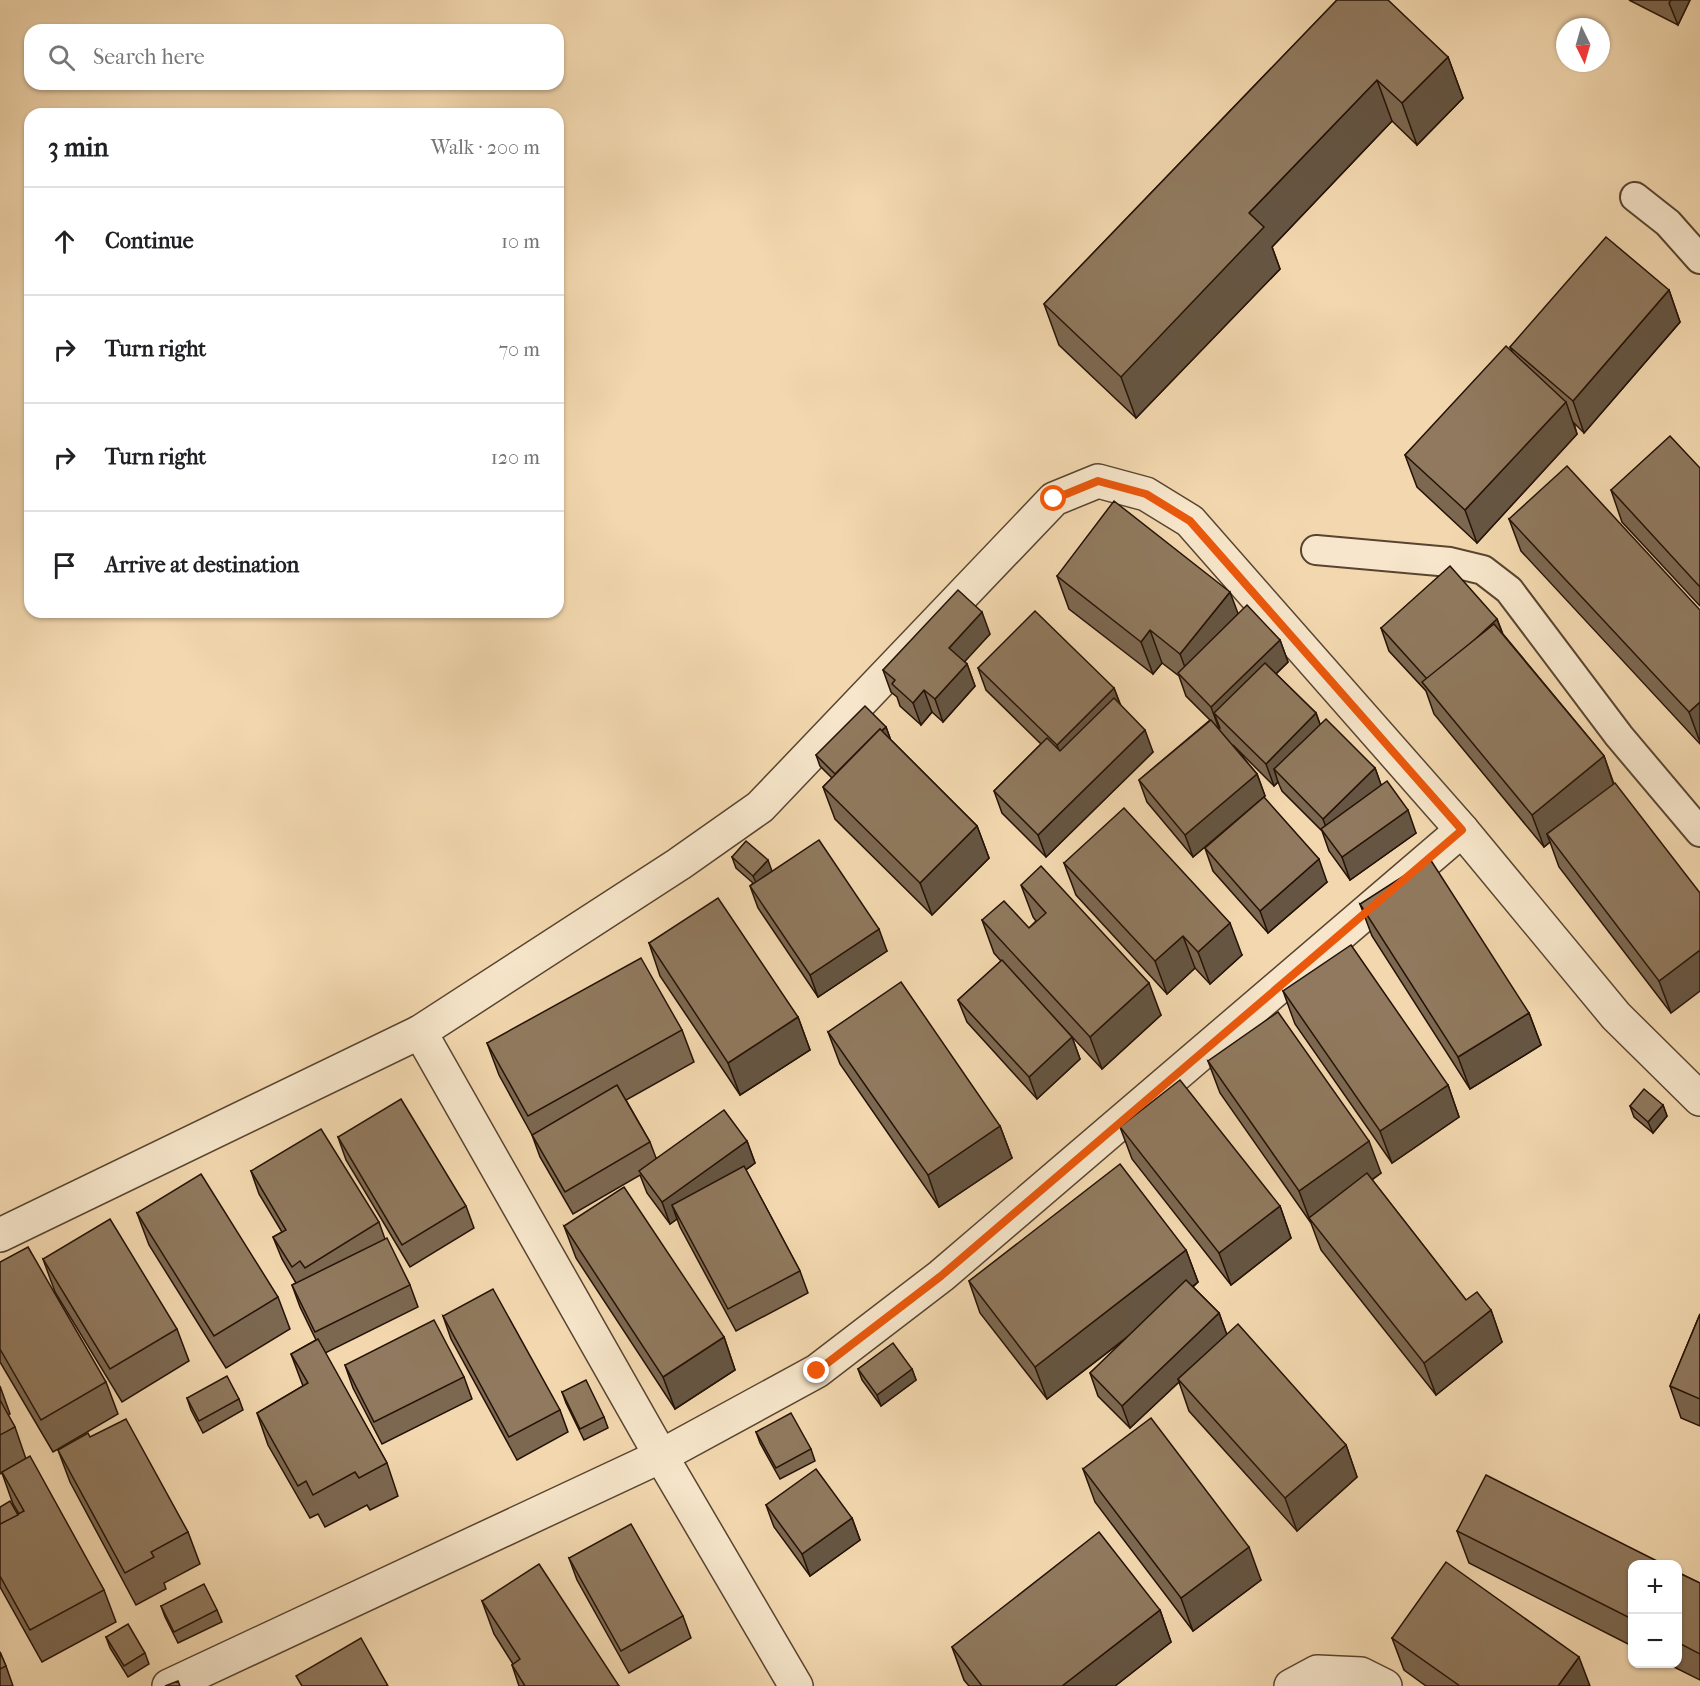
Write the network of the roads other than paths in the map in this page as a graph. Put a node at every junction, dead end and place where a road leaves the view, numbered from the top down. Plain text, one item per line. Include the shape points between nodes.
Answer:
1 (1635, 197) dead end
2 (1700, 259) edge
3 (1316, 550) dead end
4 (1698, 827) edge
5 (1462, 830) junction
6 (420, 1032) junction
7 (1700, 1099) edge
8 (0, 1235) edge
9 (661, 1456) junction
10 (169, 1686) edge
11 (796, 1686) edge
12 (1291, 1686) edge
13 (1385, 1686) edge

1 - 2 lane via 1668,223
3 - 4 lane via 1450,562 1483,570 1509,590 1619,736
5 - 6 street via 1190,521 1146,494 1098,481 1054,499 760,807 680,864
5 - 7 street via 1616,1016
5 - 9 street via 941,1276 817,1371
6 - 8 street
6 - 9 street
9 - 10 street
9 - 11 street
12 - 13 street via 1317,1672 1360,1674

